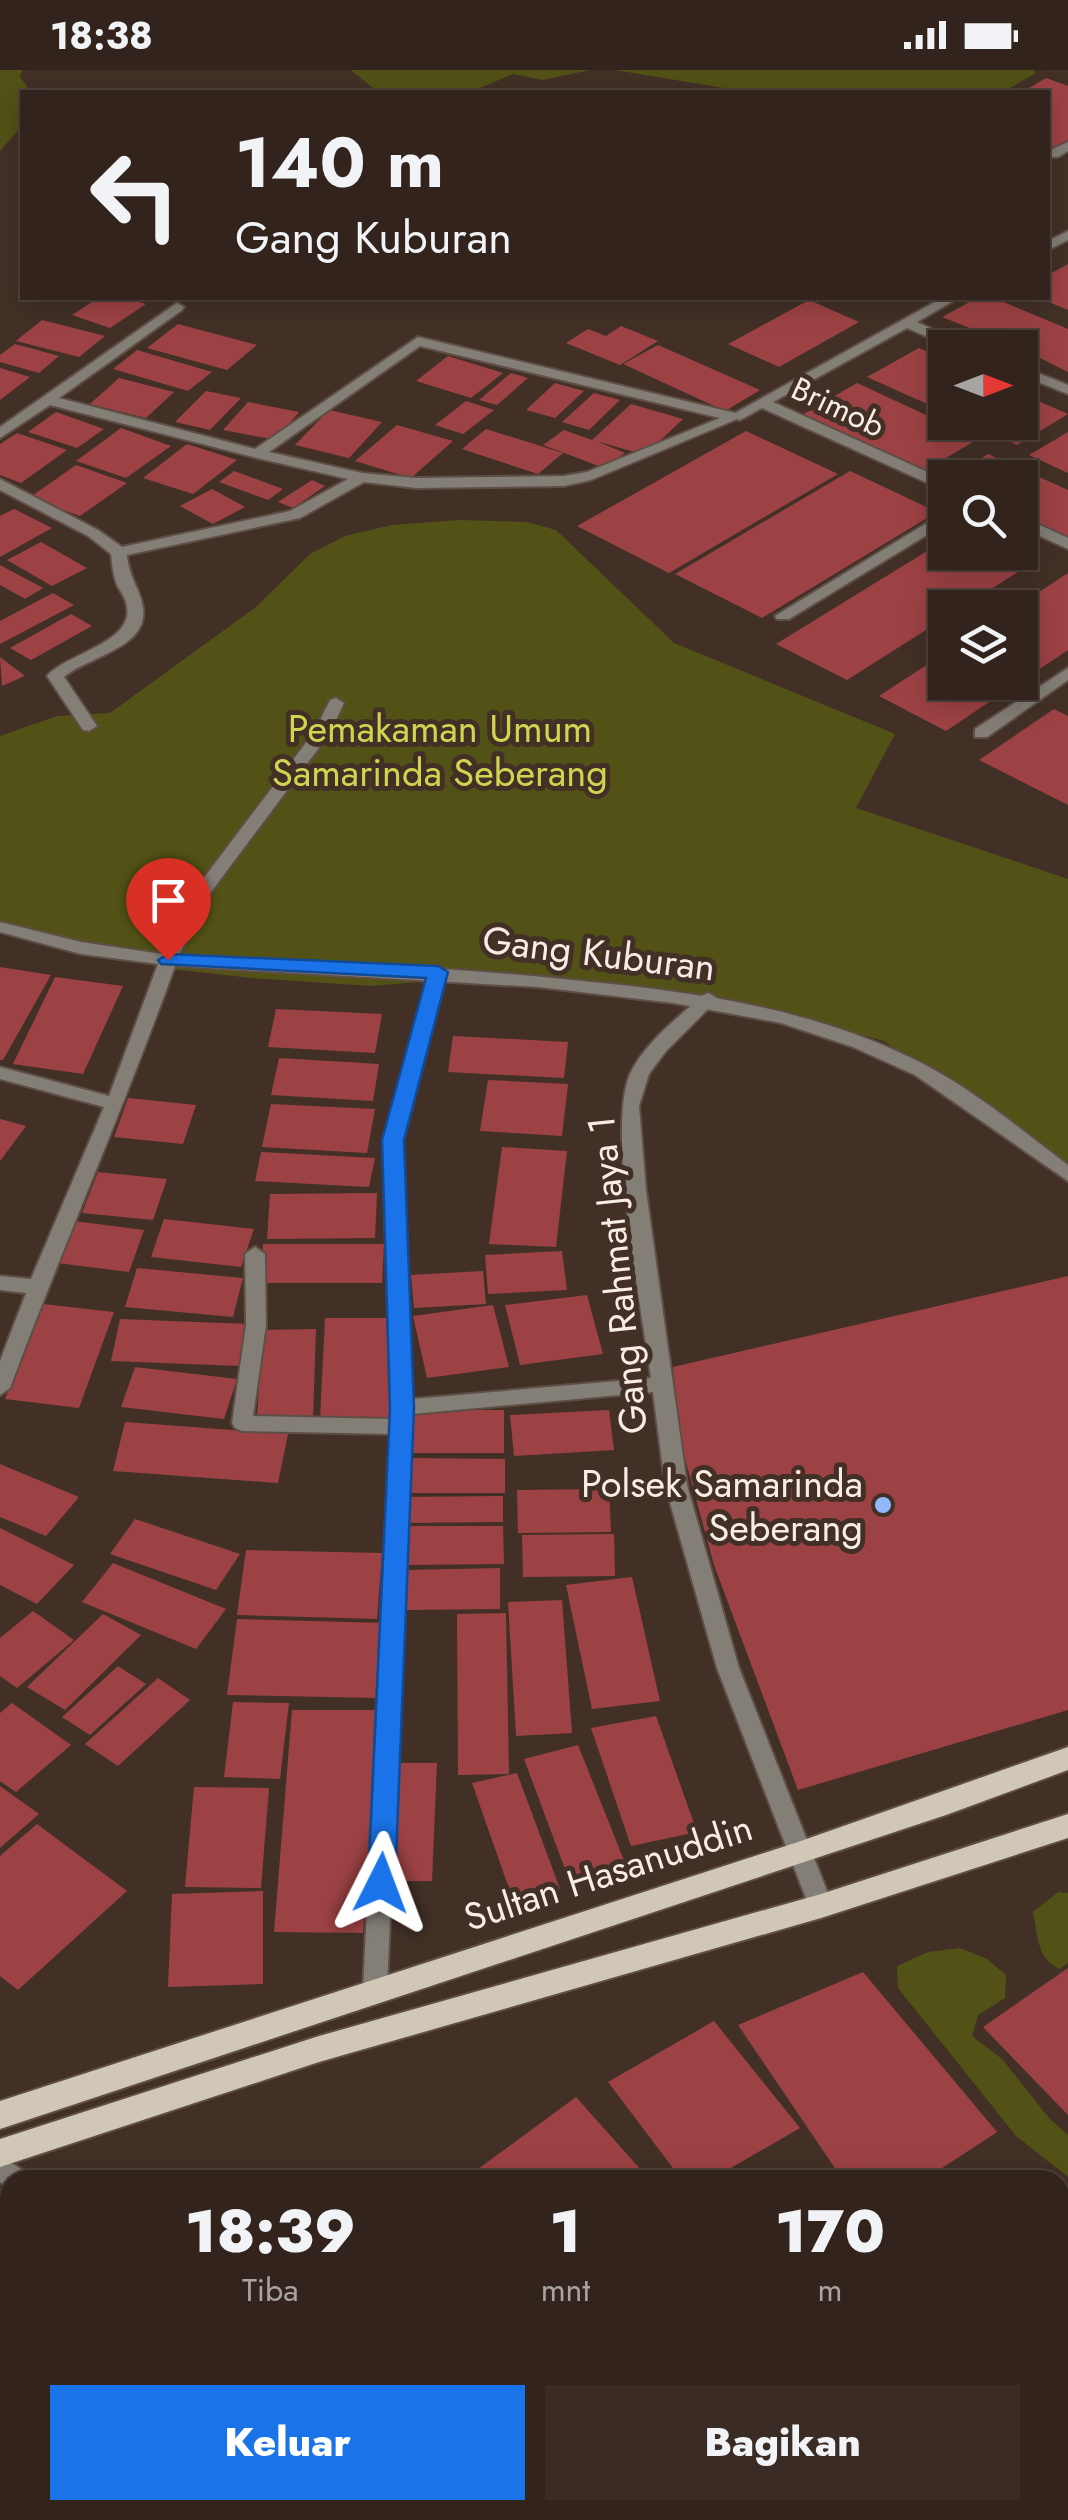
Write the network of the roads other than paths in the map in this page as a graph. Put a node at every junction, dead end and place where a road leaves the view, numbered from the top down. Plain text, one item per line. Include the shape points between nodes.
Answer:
1 (1068, 146) edge
2 (1054, 154) dead end
3 (947, 300) edge
4 (177, 307) dead end
5 (905, 322) junction
6 (928, 332) edge
7 (1038, 378) edge
8 (1068, 390) edge
9 (50, 400) junction
10 (763, 402) junction
11 (735, 416) junction
12 (0, 434) edge
13 (257, 454) junction
14 (362, 477) junction
15 (928, 478) edge
16 (0, 484) edge
17 (928, 527) edge
18 (1038, 530) edge
19 (1068, 544) edge
20 (118, 552) junction
21 (784, 616) dead end
22 (1068, 673) edge
23 (336, 703) dead end
24 (89, 726) dead end
25 (981, 734) dead end
26 (0, 927) edge
27 (168, 960) junction
28 (438, 972) junction
29 (709, 999) junction
30 (0, 1073) edge
31 (114, 1104) junction
32 (1068, 1174) edge
33 (255, 1254) dead end
34 (0, 1283) edge
35 (38, 1287) junction
36 (661, 1384) junction
37 (0, 1388) edge
38 (401, 1417) junction
39 (1068, 1758) edge
40 (1068, 1826) edge
41 (800, 1853) junction
42 (821, 1906) junction
43 (376, 1989) junction
44 (0, 2115) edge
45 (0, 2154) edge

1 - 2 street
3 - 5 street
4 - 9 street
5 - 6 street
5 - 10 street
7 - 8 street
9 - 12 street
9 - 13 street
10 - 11 street
10 - 15 street, Brimob
11 - 13 street via 418,341
11 - 14 street via 613,470 564,481
13 - 14 street
14 - 20 street via 295,515
16 - 20 street
17 - 21 street
18 - 19 street
20 - 24 street via 122,580 136,605 135,623 127,636 55,676
22 - 25 street
23 - 27 street via 322,733 203,891
26 - 27 street, Gang Kuburan
27 - 28 street, Gang Kuburan
27 - 31 street
28 - 29 street, Gang Kuburan
28 - 38 street via 393,1140
29 - 32 street, Gang Kuburan via 778,1014 904,1062
29 - 36 street, Gang Rahmat Jaya 1 via 660,1046 640,1074 630,1106
30 - 31 street
31 - 35 street
33 - 38 street via 256,1325 242,1423
34 - 35 street
35 - 37 street
36 - 38 street
36 - 41 street, Gang Rahmat Jaya 1 via 676,1485 728,1668
38 - 43 street
39 - 41 main road, Sultan Hasanuddin
40 - 42 main road
41 - 42 street, Gang Rahmat Jaya 1
41 - 43 main road, Sultan Hasanuddin
42 - 45 main road via 319,2049
43 - 44 main road, Sultan Hasanuddin

